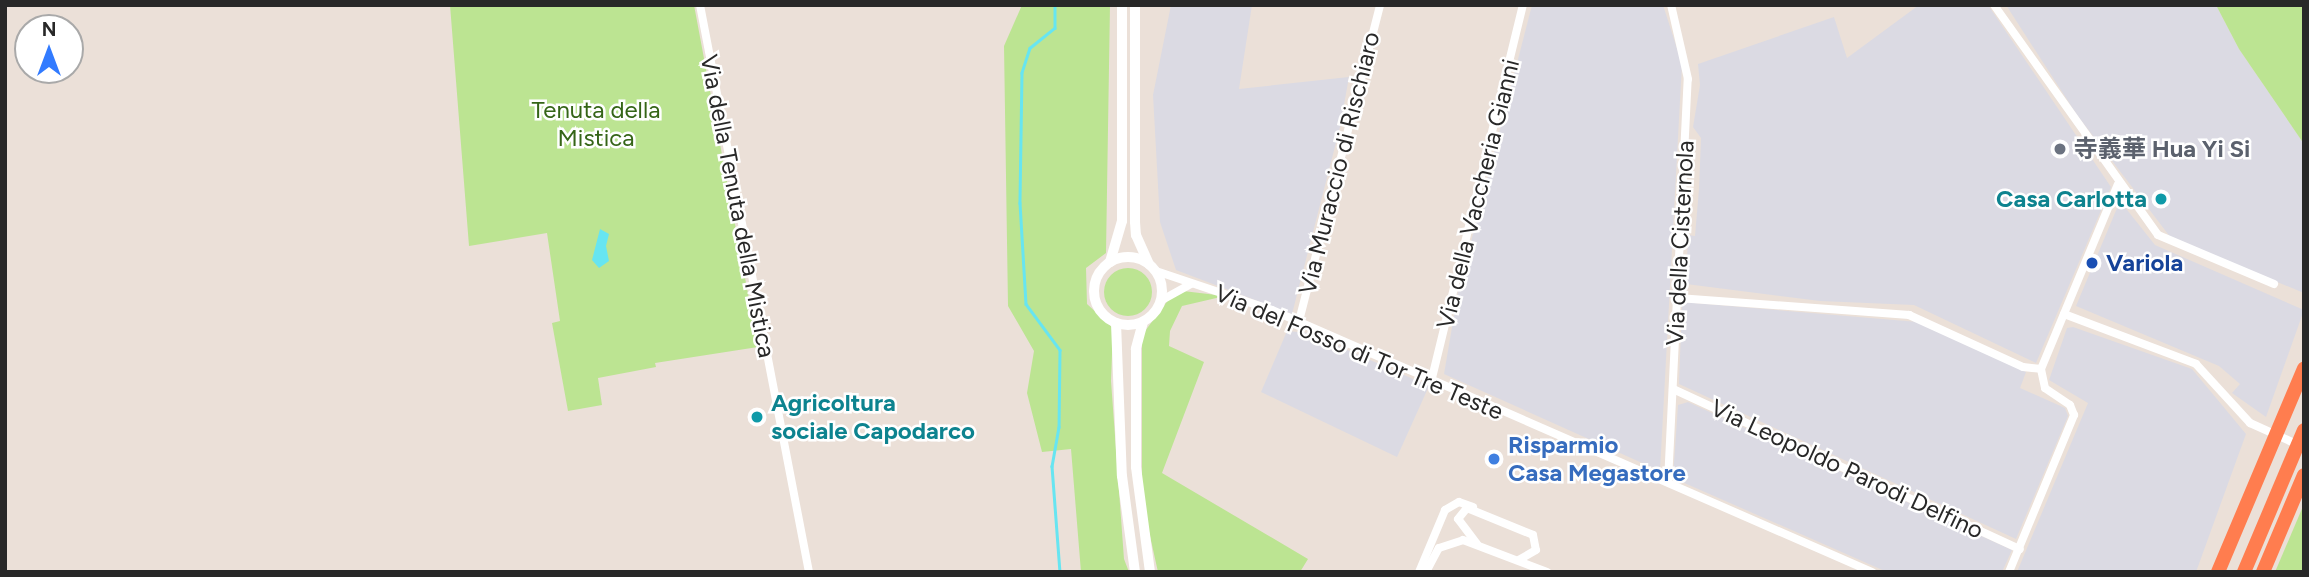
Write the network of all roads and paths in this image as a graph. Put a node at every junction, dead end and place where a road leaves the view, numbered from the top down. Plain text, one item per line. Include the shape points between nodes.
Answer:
1 (700, 5) edge
2 (1122, 5) edge
3 (1135, 5) edge
4 (1380, 5) edge
5 (1523, 5) edge
6 (1671, 5) edge
7 (1994, 5) edge
8 (2118, 184) junction
9 (1110, 262) junction
10 (1153, 267) junction
11 (1191, 284) junction
12 (2274, 284) dead end
13 (1678, 298) junction
14 (1162, 300) junction
15 (2064, 314) junction
16 (1299, 321) junction
17 (1143, 322) junction
18 (1116, 323) junction
19 (2304, 368) edge
20 (2041, 369) junction
21 (1431, 382) junction
22 (1674, 390) junction
23 (2304, 430) edge
24 (2304, 448) edge
25 (2304, 475) edge
26 (1668, 482) junction
27 (1473, 507) junction
28 (1477, 544) junction
29 (2020, 549) junction
30 (1519, 560) junction
31 (808, 572) edge
32 (1135, 572) edge
33 (1150, 572) edge
34 (1419, 572) edge
35 (1426, 572) edge
36 (1548, 572) edge
37 (1872, 572) edge
38 (2009, 572) edge
39 (2218, 572) edge
40 (2244, 572) edge
41 (2263, 572) edge

1 - 31 street, Via della Tenuta della Mistica
2 - 9 main road via 1122,222
3 - 10 main road via 1135,222 1136,235
4 - 16 street, Via Muraccio di Rischiaro
5 - 21 street, Via della Vaccheria Gianni
6 - 13 street, Via della Cisternola via 1688,72
7 - 8 street
8 - 12 street via 2164,240
8 - 15 street
9 - 10 main road via 1131,257
9 - 18 main road via 1094,289 1100,310
10 - 11 street, Via del Fosso di Tor Tre Teste
10 - 14 main road
11 - 14 street, Via del Fosso di Tor Tre Teste
11 - 16 street, Via del Fosso di Tor Tre Teste
13 - 20 street via 1909,315 2023,367
13 - 22 street, Via della Cisternola
14 - 17 main road
15 - 20 street
15 - 24 street via 2196,364 2250,422
16 - 21 street, Via del Fosso di Tor Tre Teste
17 - 18 main road
17 - 33 main road via 1136,353 1136,467
18 - 32 main road via 1121,348 1122,476
19 - 39 highway
20 - 29 street via 2045,388 2071,407 2074,415
21 - 26 street, Via del Fosso di Tor Tre Teste
22 - 26 street, Via della Cisternola
22 - 29 street, Via Leopoldo Parodi Delfino
23 - 40 highway
25 - 41 highway
26 - 37 street, Via del Fosso di Tor Tre Teste
27 - 28 street via 1462,510 1458,519
27 - 30 street via 1533,535 1536,550
27 - 34 street via 1459,502 1445,509
28 - 30 street
28 - 35 street via 1460,540 1442,546
29 - 38 street
30 - 36 street

